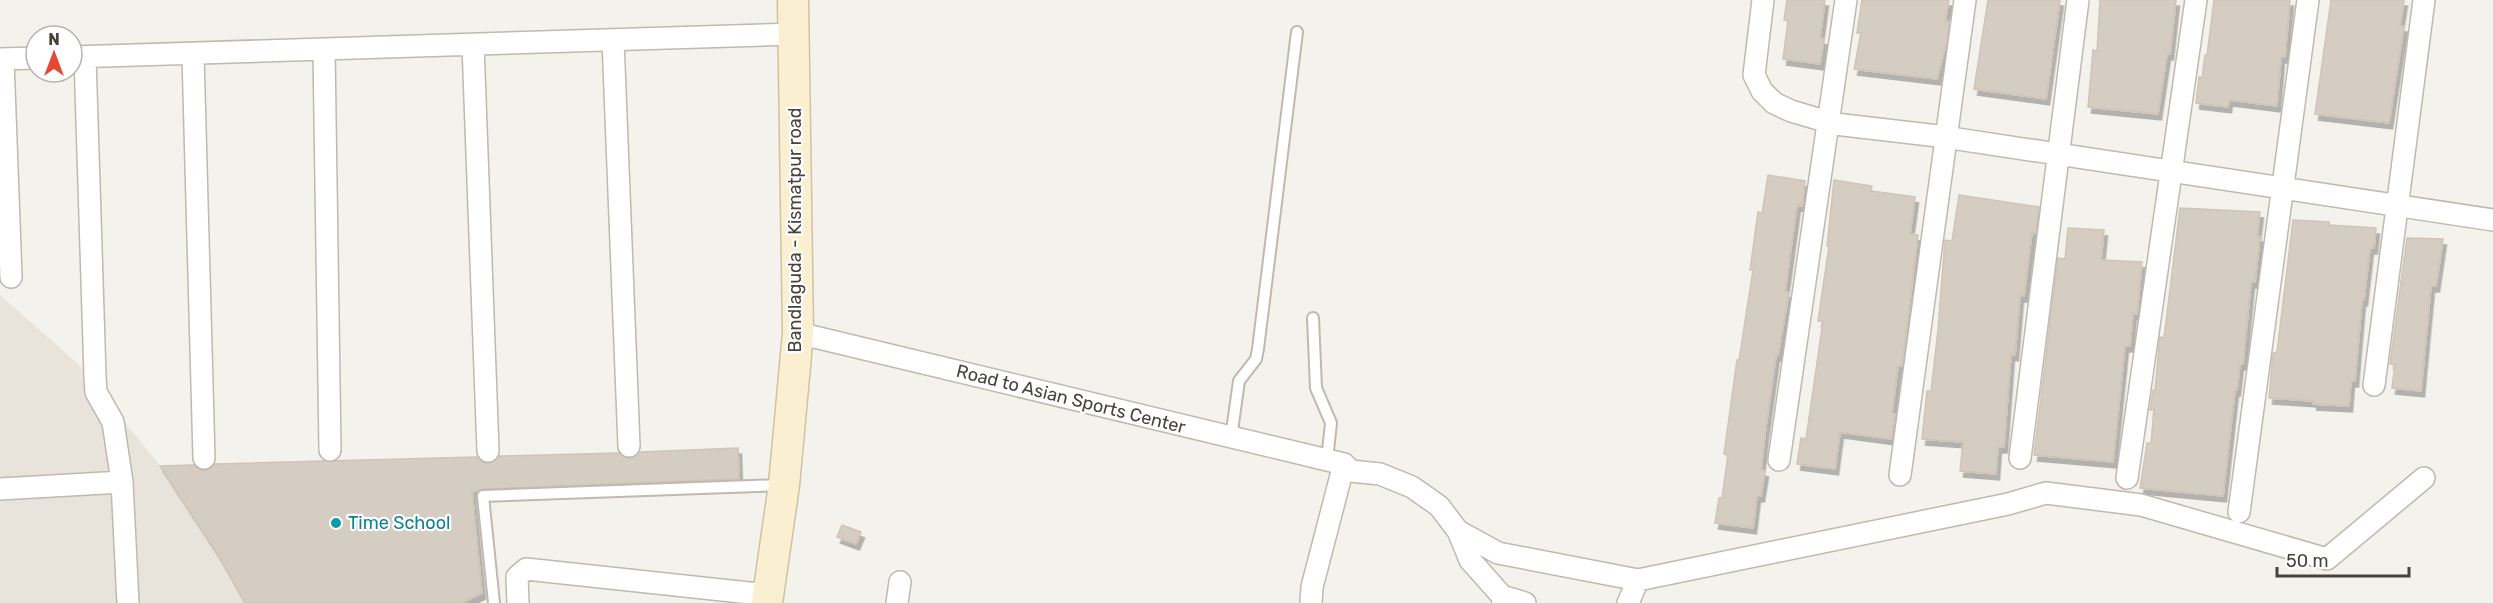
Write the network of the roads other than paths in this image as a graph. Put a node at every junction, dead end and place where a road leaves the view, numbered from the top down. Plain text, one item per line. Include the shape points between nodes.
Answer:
1 (793, 0) edge
2 (1763, 0) edge
3 (1846, 0) edge
4 (1965, 0) edge
5 (2079, 0) edge
6 (2196, 0) edge
7 (2308, 0) edge
8 (2424, 0) edge
9 (1297, 33) dead end
10 (792, 34) junction
11 (613, 40) junction
12 (473, 45) junction
13 (324, 50) junction
14 (193, 54) junction
15 (84, 57) edge
16 (24, 58) edge
17 (2, 59) edge
18 (79, 84) edge
19 (1828, 122) junction
20 (1946, 138) junction
21 (2059, 155) junction
22 (2171, 172) junction
23 (2282, 189) junction
24 (2397, 206) junction
25 (2493, 220) edge
26 (11, 277) dead end
27 (1313, 318) dead end
28 (798, 333) junction
29 (2374, 385) dead end
30 (1231, 438) junction
31 (629, 446) dead end
32 (330, 450) dead end
33 (488, 451) dead end
34 (204, 458) dead end
35 (2020, 458) dead end
36 (1779, 460) dead end
37 (1335, 462) junction
38 (1900, 475) dead end
39 (2127, 478) dead end
40 (2424, 478) dead end
41 (122, 482) junction
42 (784, 485) junction
43 (0, 489) edge
44 (2239, 512) dead end
45 (1458, 531) junction
46 (1638, 580) junction
47 (768, 599) edge
48 (1503, 599) edge
49 (128, 603) edge
50 (494, 603) edge
51 (518, 603) edge
52 (1311, 603) edge
53 (1524, 603) edge
54 (1628, 603) edge

1 - 10 street, Bandlaguda - Kismatpur road
2 - 19 street via 1754,75 1762,91 1774,103 1791,111
3 - 19 street
4 - 20 street
5 - 21 street
6 - 22 street
7 - 23 street
8 - 24 street
9 - 30 lane via 1258,349 1239,381
10 - 11 street
10 - 28 street, Bandlaguda - Kismatpur road
11 - 12 street
11 - 31 street
12 - 13 street
12 - 33 street
13 - 14 street
13 - 32 street
14 - 15 street
14 - 34 street
16 - 17 street
17 - 26 street
18 - 41 street via 94,376 96,392 113,422
19 - 20 street
19 - 36 street
20 - 21 street
20 - 38 street
21 - 22 street
21 - 35 street
22 - 23 street
22 - 39 street
23 - 24 street
23 - 44 street
24 - 25 street
24 - 29 street
27 - 37 lane via 1316,388 1331,423
28 - 30 street, Road to Asian Sports Center
28 - 42 street, Bandlaguda - Kismatpur road
30 - 37 street, Road to Asian Sports Center
37 - 45 street, Road to Asian Sports Center via 1351,471 1380,474 1412,487 1439,506
37 - 52 street
40 - 46 street via 2327,559 2141,505 2046,492 2008,504
41 - 43 street
41 - 49 street
42 - 47 street, Bandlaguda - Kismatpur road
42 - 50 lane via 483,496
45 - 46 street via 1498,553
45 - 48 street via 1470,560
46 - 54 street
47 - 51 street via 526,569 518,577
48 - 53 street

